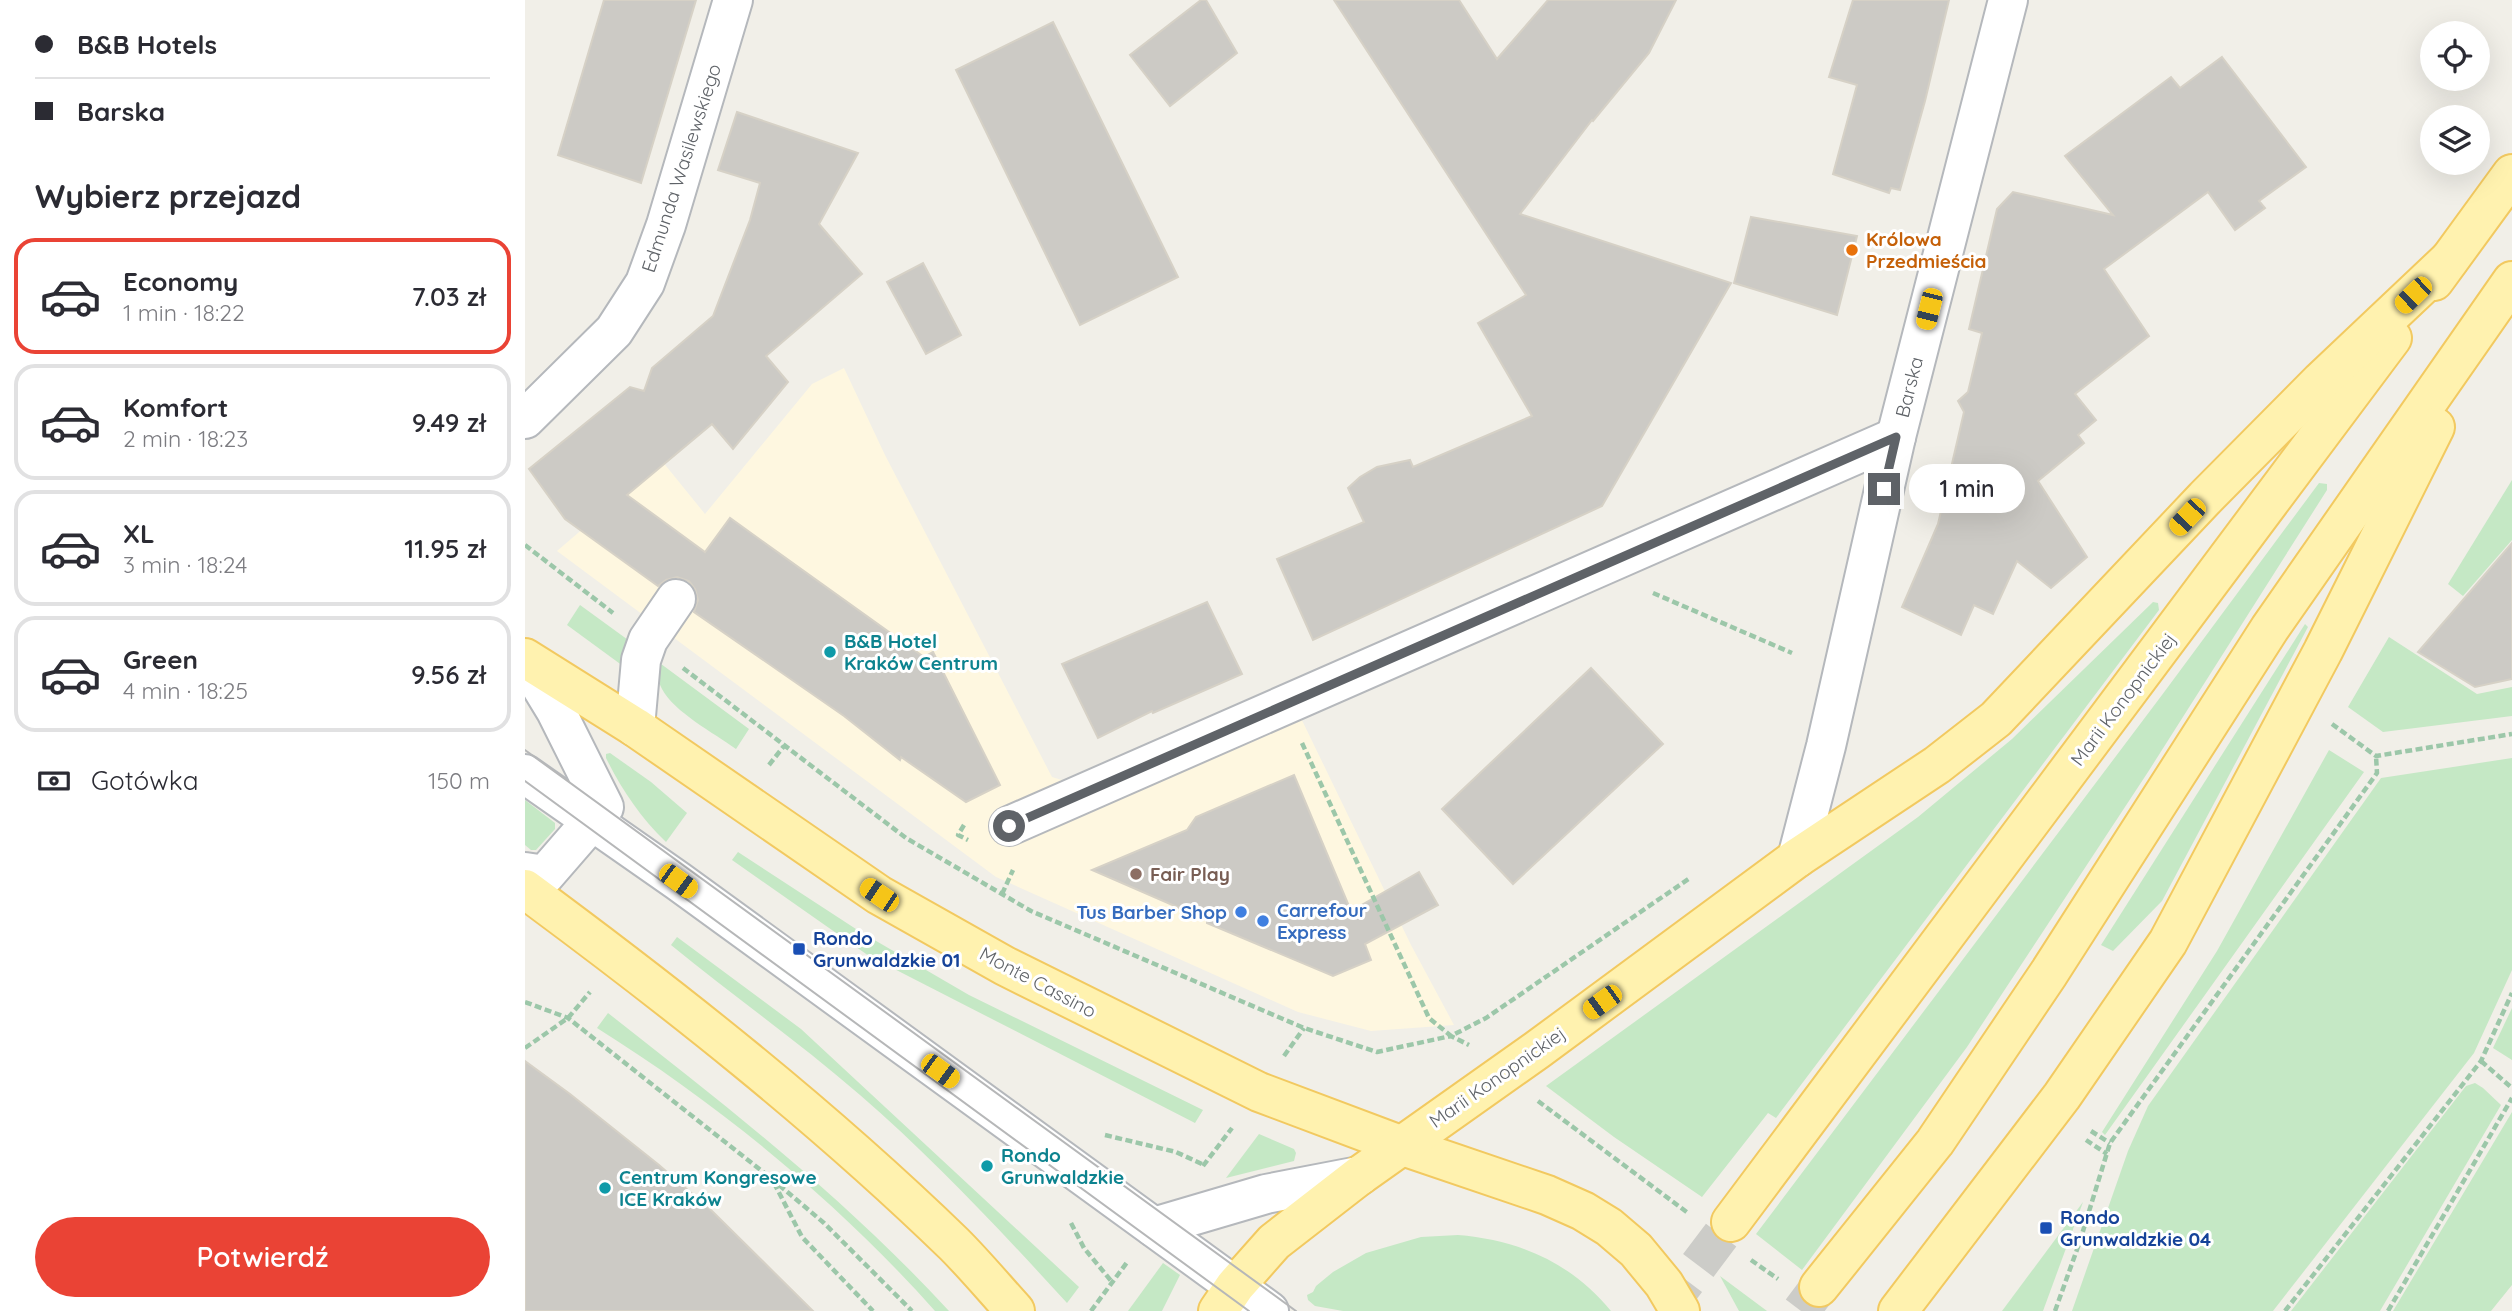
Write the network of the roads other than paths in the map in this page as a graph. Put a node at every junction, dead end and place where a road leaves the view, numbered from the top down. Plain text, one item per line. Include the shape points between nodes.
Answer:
1 (733, 0) edge
2 (2008, 0) edge
3 (2512, 174) edge
4 (2449, 260) junction
5 (2504, 293) edge
6 (525, 419) edge
7 (1896, 437) junction
8 (676, 599) dead end
9 (525, 659) edge
10 (635, 727) junction
11 (525, 774) edge
12 (591, 822) junction
13 (1013, 844) road end
14 (1797, 858) junction
15 (525, 872) edge
16 (525, 889) edge
17 (1400, 1146) junction
18 (1359, 1176) junction
19 (1738, 1239) tunnel mouth
20 (1145, 1240) junction
21 (1804, 1287) tunnel mouth
22 (1226, 1298) edge
23 (1015, 1311) edge
24 (1269, 1311) edge
25 (1681, 1311) edge
26 (1898, 1311) edge

1 - 6 street, Edmunda Wasilewskiego via 645,283 614,331
2 - 7 street, Barska
3 - 4 main road, Marii Konopnickiej
4 - 14 main road, Marii Konopnickiej via 2205,498 1996,719 1937,765
4 - 19 main road, Marii Konopnickiej
5 - 21 main road via 2270,628 1935,1142
5 - 26 main road via 2323,651 2168,942 2062,1096
7 - 13 street
7 - 14 street, Barska
8 - 10 street via 648,640 639,670
9 - 10 main road, Monte Cassino
9 - 12 street via 604,807
10 - 17 main road, Monte Cassino via 879,895 1005,966 1259,1092
11 - 12 street
12 - 15 street via 545,875
12 - 20 street via 678,881
14 - 17 main road, Marii Konopnickiej
16 - 23 main road via 733,1048 955,1245
17 - 18 main road
17 - 25 main road via 1583,1211 1636,1250
18 - 20 street via 1266,1194
18 - 22 main road via 1274,1242
20 - 22 street
22 - 24 street

